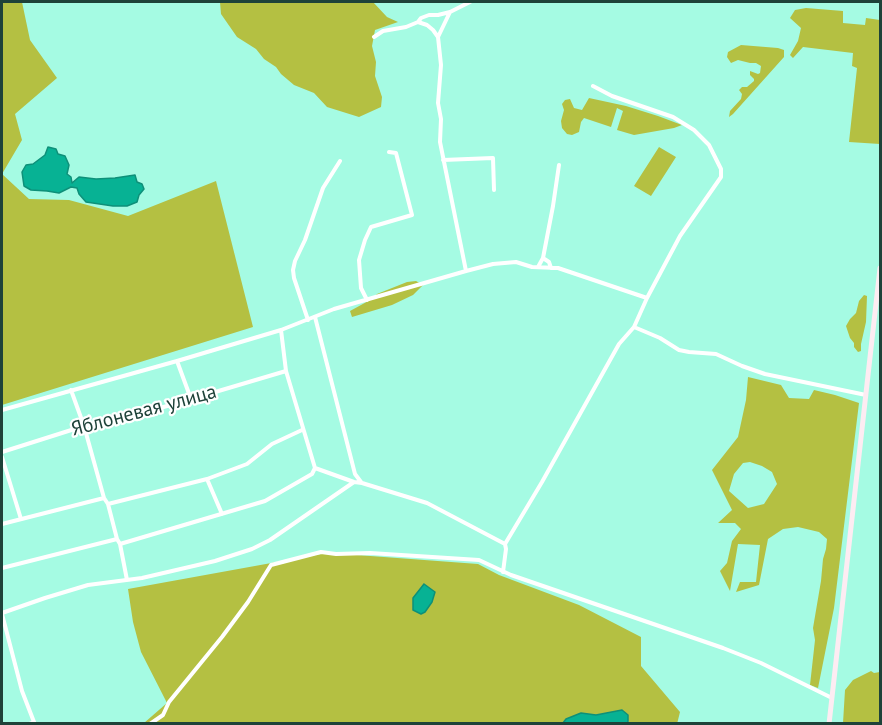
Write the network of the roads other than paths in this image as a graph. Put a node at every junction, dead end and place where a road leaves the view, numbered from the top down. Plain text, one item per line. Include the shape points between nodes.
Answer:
1 (470, 2) edge
2 (450, 12) junction
3 (417, 22) junction
4 (374, 37) dead end
5 (438, 37) junction
6 (592, 86) dead end
7 (389, 152) dead end
8 (443, 160) junction
9 (340, 161) dead end
10 (559, 165) dead end
11 (494, 190) dead end
12 (543, 258) junction
13 (538, 267) junction
14 (551, 268) junction
15 (880, 268) edge
16 (466, 271) junction
17 (880, 286) edge
18 (647, 298) junction
19 (367, 300) junction
20 (315, 317) junction
21 (308, 320) junction
22 (634, 327) junction
23 (281, 330) junction
24 (177, 361) junction
25 (286, 371) junction
26 (70, 390) junction
27 (867, 395) junction
28 (191, 399) junction
29 (2, 410) edge
30 (84, 426) junction
31 (302, 430) junction
32 (2, 452) edge
33 (2, 457) edge
34 (315, 468) junction
35 (207, 478) junction
36 (354, 482) junction
37 (362, 483) junction
38 (104, 498) junction
39 (108, 504) junction
40 (222, 514) junction
41 (21, 519) junction
42 (2, 524) edge
43 (117, 539) junction
44 (120, 544) junction
45 (505, 544) junction
46 (2, 568) edge
47 (503, 572) junction
48 (127, 580) junction
49 (2, 613) edge
50 (832, 698) junction
51 (29, 723) edge
52 (150, 723) edge
53 (829, 723) edge

1 - 2 street
2 - 3 street via 429,15
2 - 5 street
3 - 4 street
3 - 5 street via 427,25
5 - 8 street
6 - 18 street via 685,124 709,145 720,169 719,181 680,236
7 - 19 street via 396,153 412,215 371,227 359,260 361,288
8 - 11 street via 493,158
8 - 16 street
9 - 21 street via 323,188 293,270
10 - 12 street
12 - 13 street
12 - 14 street
13 - 14 street
13 - 16 street via 509,262
14 - 18 street
15 - 17 main road
16 - 19 street
17 - 27 main road
18 - 22 street
19 - 20 street
20 - 21 street
20 - 37 street via 355,474
21 - 23 street
22 - 27 street via 679,350 716,354 765,374
22 - 45 street via 619,344
23 - 24 street
23 - 25 street
24 - 26 street
24 - 28 street
25 - 28 street, Яблоневая улица
25 - 31 street
26 - 29 street
26 - 30 street
27 - 50 main road
28 - 30 street, Яблоневая улица
30 - 32 street, Яблоневая улица
30 - 38 street
31 - 34 street
31 - 35 street via 272,444 247,464
33 - 41 street
34 - 36 street
34 - 40 street via 312,474 265,501
35 - 39 street
35 - 40 street
36 - 37 street
36 - 48 street via 252,549
37 - 45 street via 427,503
38 - 39 street
38 - 41 street
39 - 43 street
40 - 44 street
41 - 42 street
43 - 44 street
43 - 46 street
44 - 48 street
45 - 47 street
47 - 50 street via 723,648
47 - 52 street via 479,560 370,553 321,552 271,565 163,715
48 - 49 street via 88,585
49 - 51 street via 34,722
50 - 53 main road

